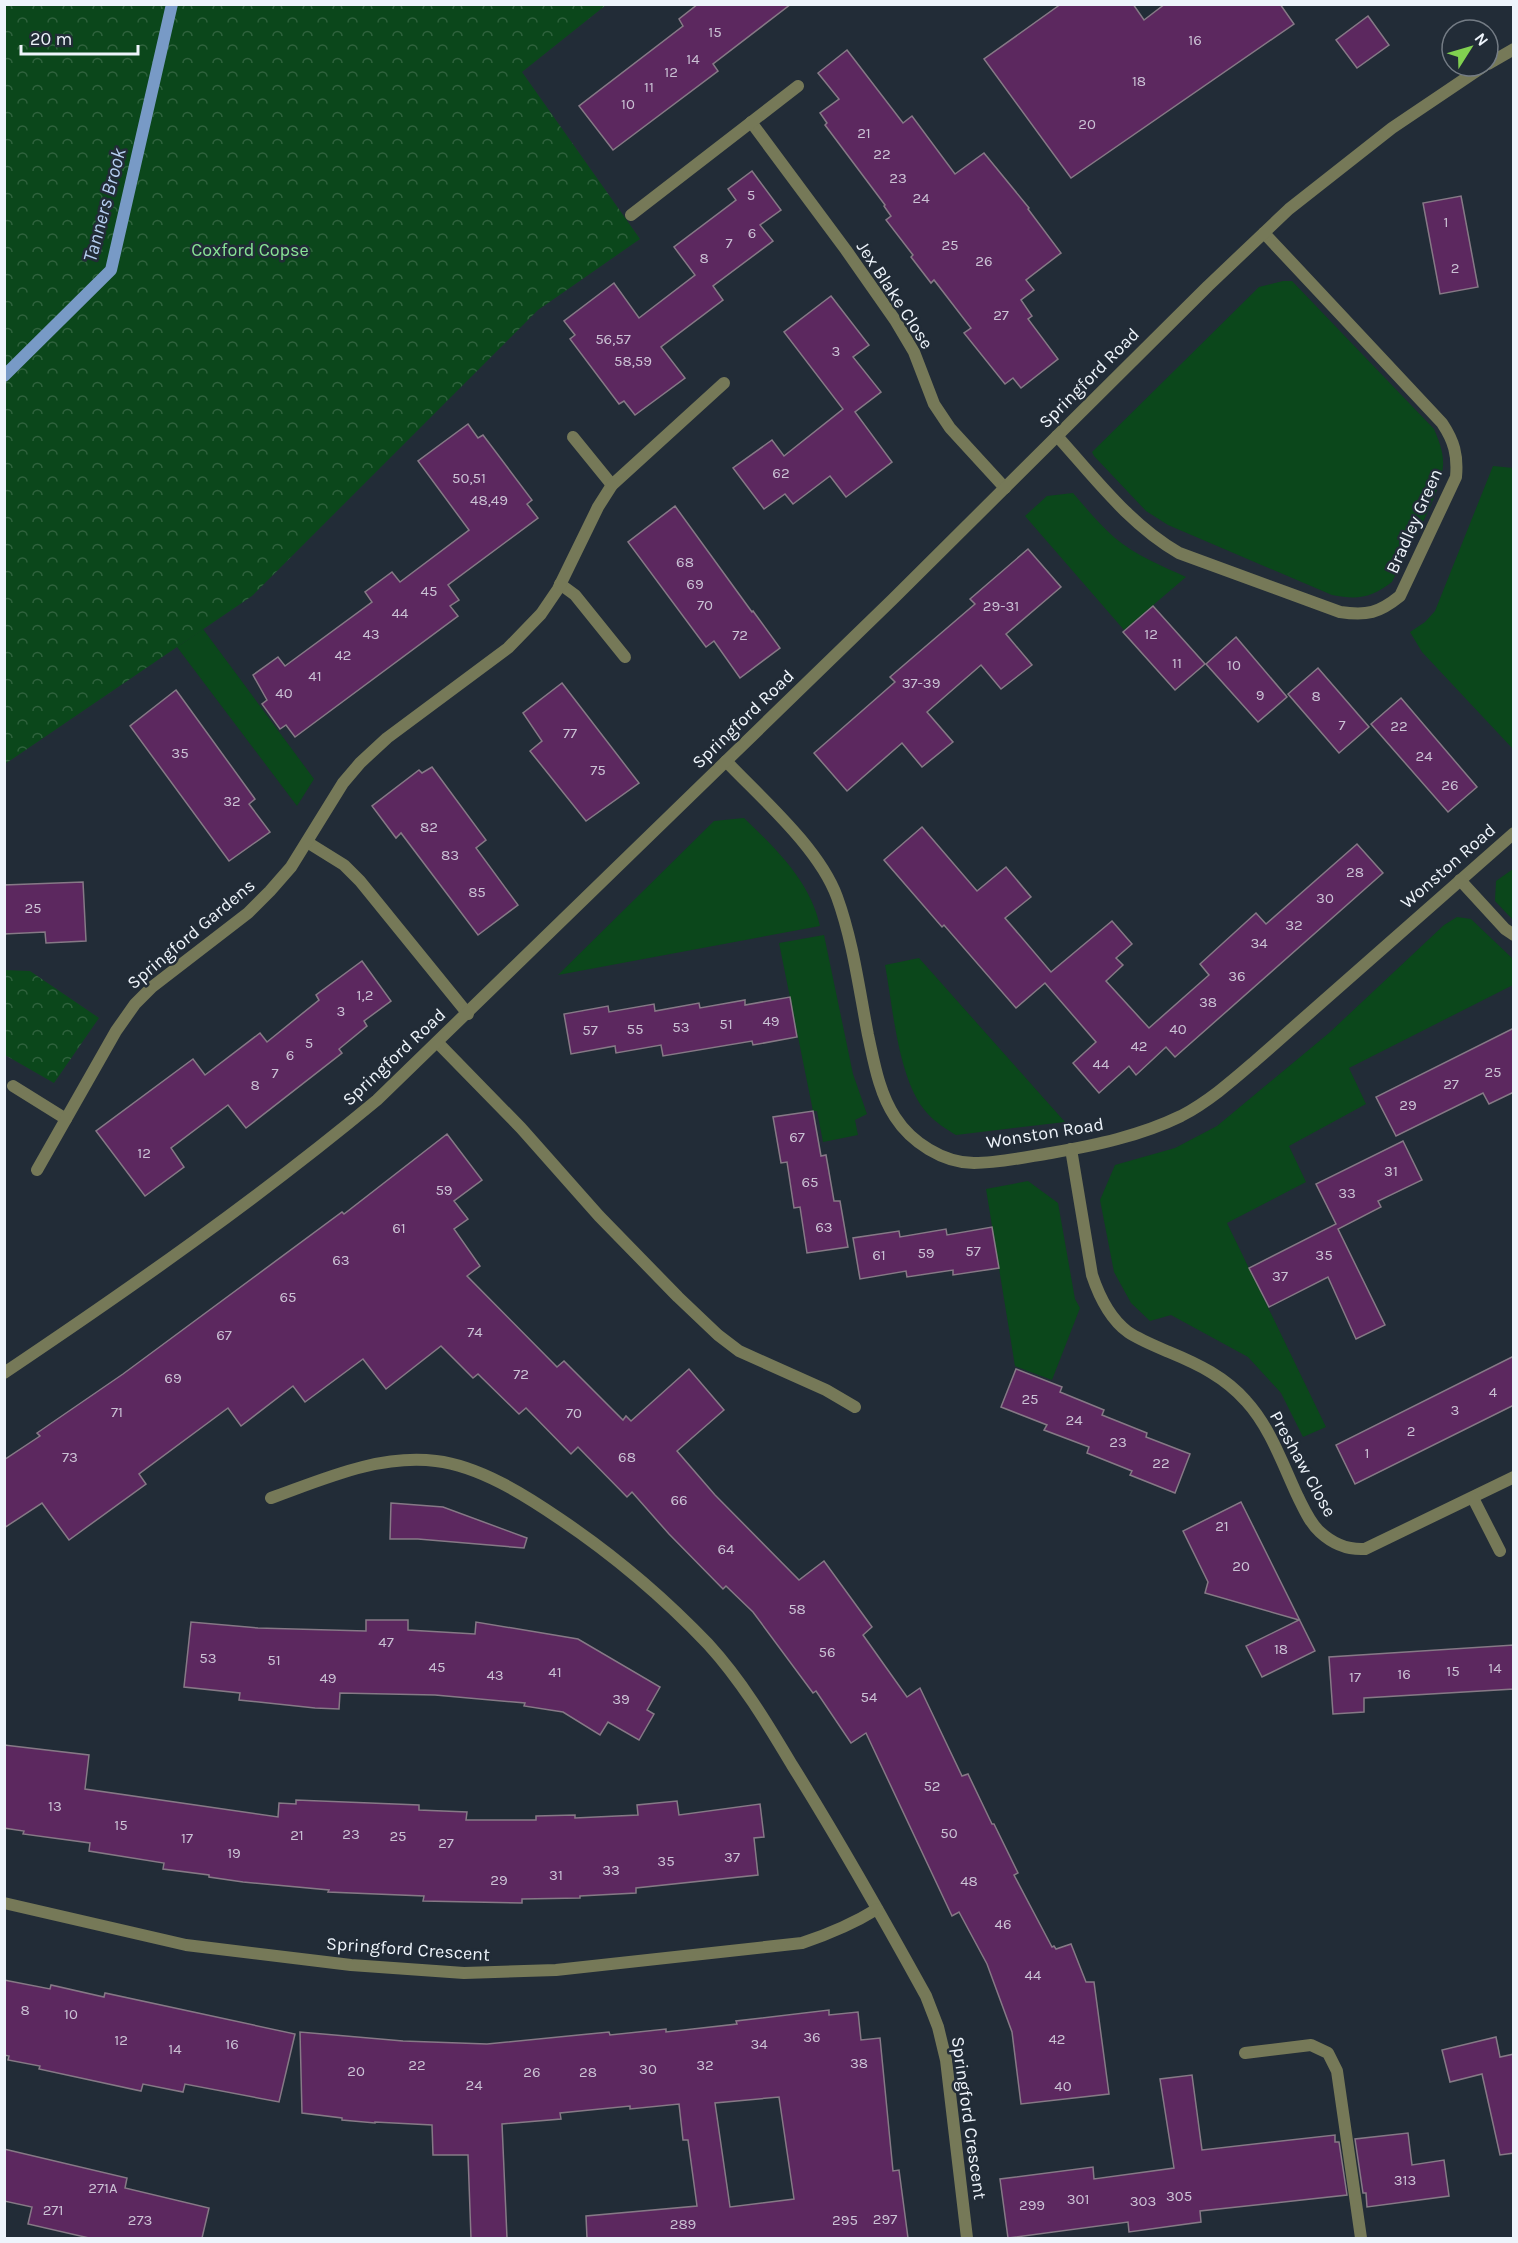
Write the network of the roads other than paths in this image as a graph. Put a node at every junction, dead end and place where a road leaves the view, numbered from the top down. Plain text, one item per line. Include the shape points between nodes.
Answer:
1 (1514, 49) edge
2 (1500, 57) edge
3 (1467, 78) edge
4 (798, 86) dead end
5 (751, 122) junction
6 (631, 215) dead end
7 (1264, 233) junction
8 (724, 383) dead end
9 (1056, 435) junction
10 (573, 437) dead end
11 (612, 485) junction
12 (1005, 488) junction
13 (560, 584) junction
14 (625, 657) dead end
15 (726, 760) junction
16 (1514, 833) edge
17 (307, 842) junction
18 (1460, 880) junction
19 (1514, 935) edge
20 (468, 1014) junction
21 (438, 1043) junction
22 (13, 1086) dead end
23 (66, 1119) junction
24 (1071, 1149) junction
25 (36, 1170) dead end
26 (4, 1373) edge
27 (855, 1407) dead end
28 (1514, 1477) edge
29 (271, 1498) dead end
30 (1473, 1498) junction
31 (1500, 1551) dead end
32 (4, 1903) edge
33 (877, 1909) junction
34 (1245, 2053) dead end
35 (967, 2238) edge
36 (1361, 2238) edge

1 - 2 street, Springford Road
3 - 7 street, Springford Road via 1346,163
4 - 5 street
5 - 6 street
5 - 12 street, Jex Blake Close via 895,320 914,352 934,404 950,428
7 - 9 street, Springford Road
7 - 9 street, Bradley Green via 1442,423 1452,439 1458,459 1456,477 1400,596 1375,613 1341,612 1179,553 1137,524
8 - 11 street, Springford Gardens
9 - 12 street, Springford Road
10 - 11 street
11 - 13 street, Springford Gardens
12 - 15 street, Springford Road
13 - 14 street via 575,595
13 - 17 street, Springford Gardens via 541,614 508,648 387,738 360,763
15 - 20 street, Springford Road
15 - 24 street, Wonston Road via 819,862 837,896 876,1070 894,1116 909,1135 952,1160 973,1163
16 - 18 street, Wonston Road
17 - 20 street via 360,881
17 - 23 street, Springford Gardens via 291,867 248,913 135,1004
18 - 19 street
18 - 24 street, Wonston Road via 1222,1089 1183,1115 1148,1131
20 - 21 street, Springford Road
21 - 26 street, Springford Road via 329,1140 181,1250
21 - 27 street via 599,1216 718,1335 739,1351
22 - 23 street
23 - 25 street, Springford Gardens
24 - 30 street, Preshaw Close via 1098,1294 1127,1331 1209,1371 1247,1402 1318,1532 1351,1550 1365,1549
28 - 30 street, Preshaw Close
29 - 33 street, Springford Crescent via 348,1470 395,1461 437,1461 481,1473 545,1508 629,1573 708,1644 767,1724
30 - 31 street
32 - 33 street, Springford Crescent via 186,1945 464,1974 673,1959 802,1942 831,1934
33 - 35 street, Springford Crescent via 926,1996 938,2027 946,2060
34 - 36 street via 1311,2044 1328,2053 1337,2071

